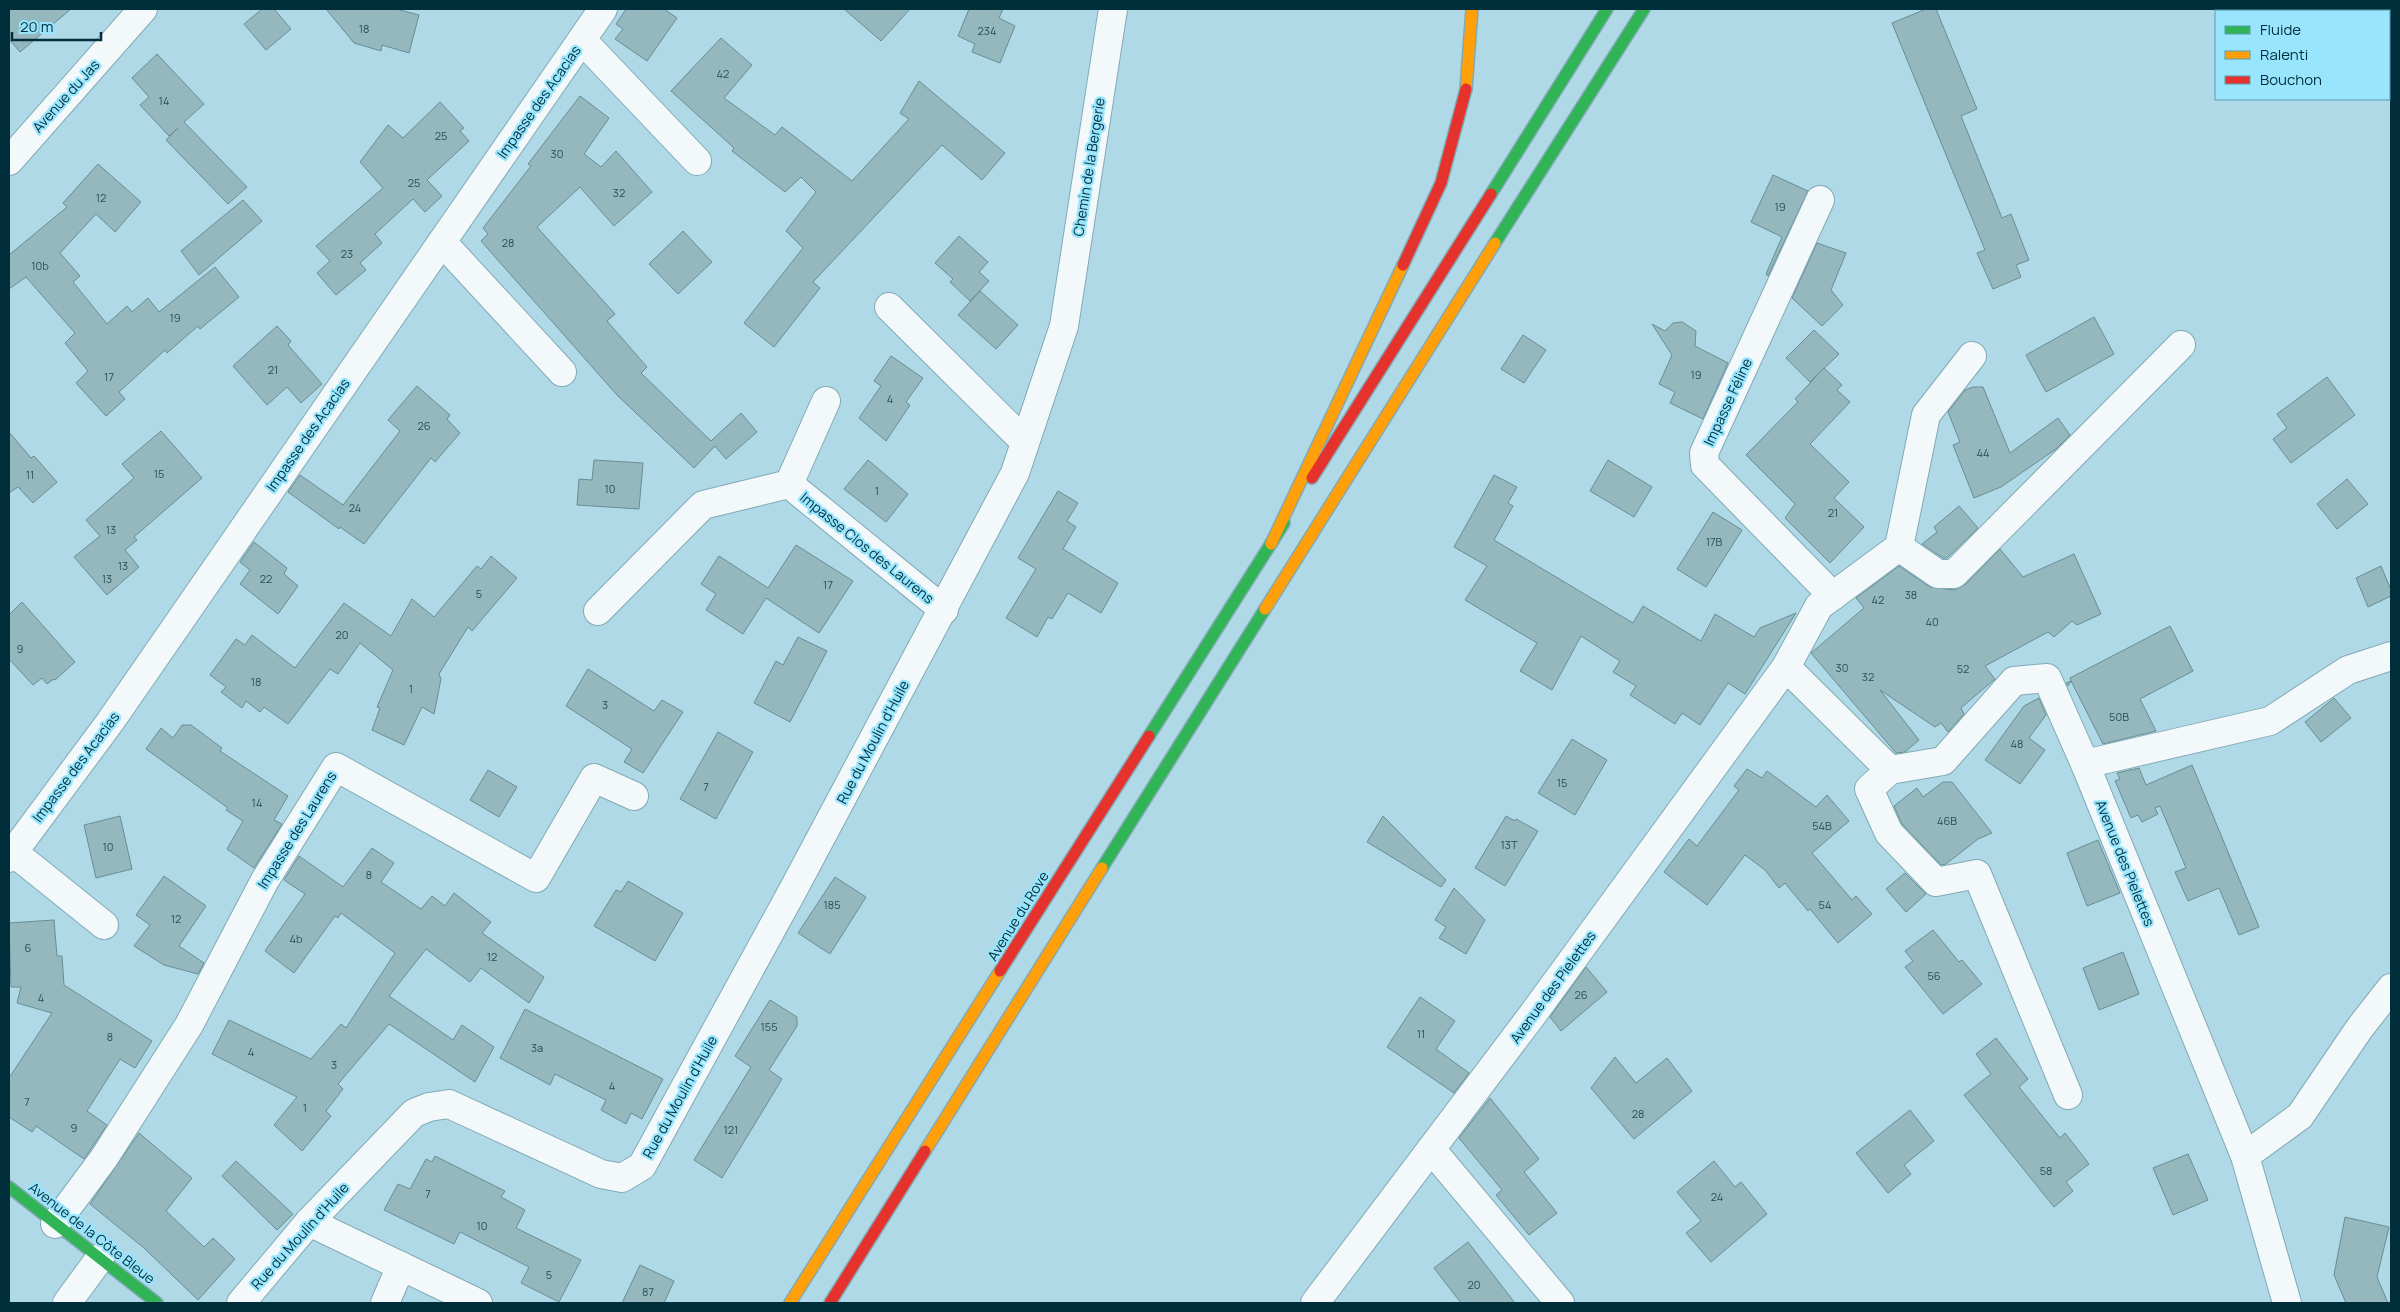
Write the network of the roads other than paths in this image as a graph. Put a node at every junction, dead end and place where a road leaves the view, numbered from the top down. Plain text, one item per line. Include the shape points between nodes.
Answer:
1 (143, 9) edge
2 (603, 9) edge
3 (1113, 9) edge
4 (1472, 9) edge
5 (1607, 9) edge
6 (1644, 9) edge
7 (582, 40) junction
8 (9, 161) edge
9 (697, 161) dead end
10 (1820, 200) dead end
11 (442, 242) junction
12 (889, 308) dead end
13 (2181, 345) dead end
14 (1972, 356) dead end
15 (562, 372) dead end
16 (826, 401) dead end
17 (1025, 442) junction
18 (790, 484) junction
19 (1271, 544) junction
20 (1899, 547) junction
21 (1833, 596) junction
22 (944, 610) junction
23 (598, 611) dead end
24 (2391, 656) edge
25 (1786, 667) junction
26 (2085, 764) junction
27 (1890, 770) junction
28 (634, 796) dead end
29 (11, 855) edge
30 (104, 925) dead end
31 (2391, 988) edge
32 (2068, 1095) dead end
33 (1431, 1149) junction
34 (2245, 1156) junction
35 (9, 1187) edge
36 (310, 1222) junction
37 (55, 1224) junction
38 (100, 1258) junction
39 (401, 1266) junction
40 (470, 1302) edge
41 (67, 1303) edge
42 (157, 1303) edge
43 (241, 1303) edge
44 (384, 1303) edge
45 (790, 1303) edge
46 (830, 1303) edge
47 (1315, 1303) edge
48 (1560, 1303) edge
49 (2287, 1303) edge

1 - 8 street, Avenue du Jas
2 - 7 street, Impasse des Acacias
3 - 17 street, Chemin de la Bergerie via 1064,326
4 - 19 main road via 1466,92 1441,183
5 - 19 main road
6 - 46 main road via 1405,384
7 - 9 street
7 - 11 street, Impasse des Acacias
10 - 21 street, Impasse Féline via 1704,454 1705,465
11 - 15 street
11 - 29 street, Impasse des Acacias via 110,722
12 - 17 street
13 - 20 street via 1954,574 1938,574
14 - 20 street via 1926,415
16 - 18 street
17 - 22 street, Rue du Moulin d'Huile via 1015,473
18 - 22 street, Impasse Clos des Laurens
18 - 23 street, Impasse Clos des Laurens via 703,505
19 - 45 main road, Avenue du Rove
20 - 21 street, Avenue des Pielettes
21 - 25 street, Avenue des Pielettes via 1819,606
22 - 36 street, Rue du Moulin d'Huile via 642,1166 622,1178 601,1174 449,1104 429,1106 414,1113
24 - 26 street via 2348,670 2270,721
25 - 27 street
25 - 33 street, Avenue des Pielettes
26 - 27 street, Avenue des Pielettes via 2047,678 2014,681 1942,760
26 - 34 street, Avenue des Pielettes
27 - 32 street via 1869,789 1889,833 1936,882 1977,874
28 - 37 street, Impasse des Laurens via 594,778 536,878 336,767 266,880 189,1025 104,1158
29 - 30 street
31 - 34 street via 2300,1116
33 - 47 street, Avenue des Pielettes
33 - 48 street
34 - 49 street, Avenue des Pielettes
35 - 37 main road, Avenue de la Côte Bleue
36 - 39 street
36 - 43 street, Rue du Moulin d'Huile
37 - 38 main road, Avenue de la Côte Bleue
38 - 41 street
38 - 42 main road, Avenue de la Côte Bleue
39 - 40 street
39 - 44 street

